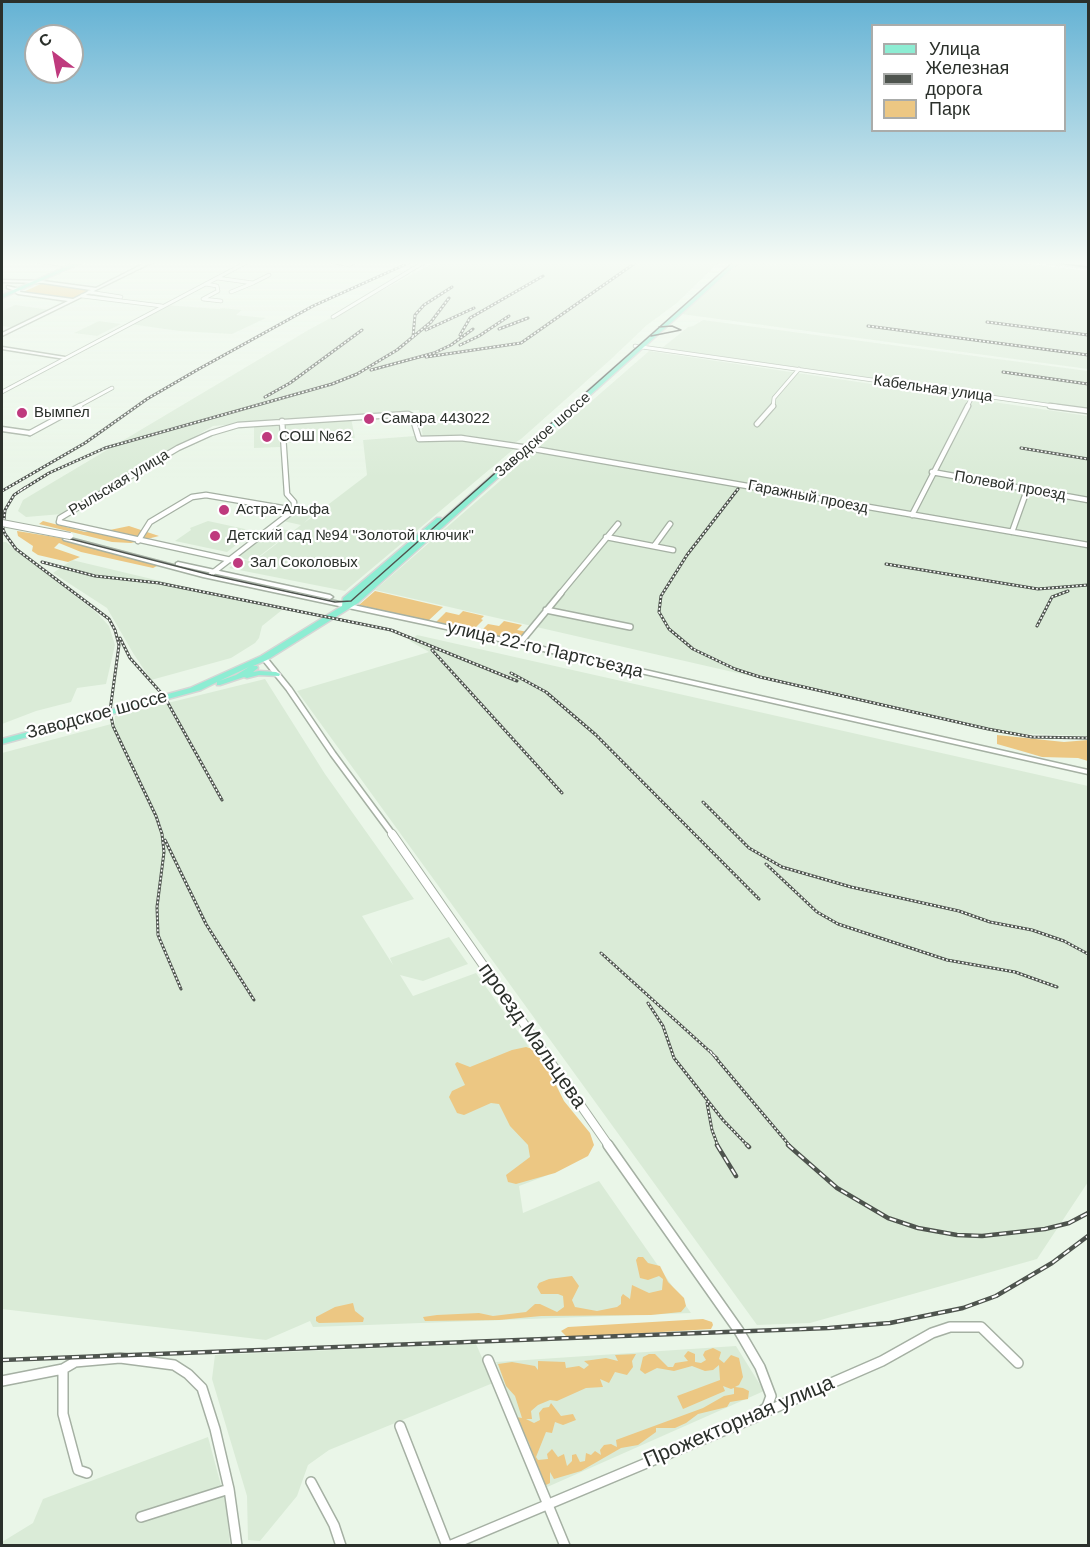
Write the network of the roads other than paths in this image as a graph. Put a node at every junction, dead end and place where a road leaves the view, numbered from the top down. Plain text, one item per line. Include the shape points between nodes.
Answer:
1 (111, 333) edge
2 (654, 333) edge
3 (639, 346) junction
4 (2, 348) edge
5 (65, 358) junction
6 (799, 369) junction
7 (112, 388) dead end
8 (2, 392) edge
9 (973, 394) junction
10 (1089, 411) edge
11 (412, 416) joint
12 (282, 422) junction
13 (757, 424) dead end
14 (2, 429) edge
15 (30, 433) joint
16 (525, 447) junction
17 (932, 472) junction
18 (1027, 490) junction
19 (1089, 500) edge
20 (294, 510) junction
21 (912, 514) junction
22 (2, 524) edge
23 (618, 524) dead end
24 (670, 524) dead end
25 (1012, 532) junction
26 (606, 537) junction
27 (68, 538) junction
28 (138, 541) junction
29 (1089, 545) edge
30 (654, 546) junction
31 (673, 550) dead end
32 (231, 561) junction
33 (216, 571) junction
34 (209, 577) junction
35 (346, 603) junction
36 (546, 610) junction
37 (630, 627) dead end
38 (519, 644) junction
39 (264, 658) junction
40 (276, 674) junction
41 (239, 677) junction
42 (193, 689) junction
43 (2, 742) edge
44 (1089, 772) edge
45 (488, 1360) dead end
46 (1018, 1363) dead end
47 (63, 1369) junction
48 (2, 1381) edge
49 (753, 1418) junction
50 (400, 1426) dead end
51 (87, 1473) dead end
52 (311, 1482) dead end
53 (229, 1489) junction
54 (548, 1504) junction
55 (141, 1517) dead end
56 (237, 1545) edge
57 (340, 1545) edge
58 (448, 1545) edge
59 (565, 1545) edge

1 - 5 street
2 - 3 main road, Заводское шоссе
3 - 6 street, Кабельная улица
3 - 16 main road, Заводское шоссе
4 - 5 street
5 - 8 street
6 - 9 street, Кабельная улица
6 - 13 street via 774,398 773,408
7 - 15 street
9 - 10 street, Кабельная улица
9 - 17 street
11 - 12 street, Рыльская улица
11 - 16 street, Гаражный проезд via 419,440 461,438
12 - 20 street via 287,494 294,502
12 - 28 street, Рыльская улица via 227,428 185,444 60,518 59,522
14 - 15 street
16 - 21 street, Гаражный проезд
16 - 35 main road, Заводское шоссе via 363,594
17 - 18 street, Полевой проезд
17 - 21 street
18 - 19 street, Полевой проезд
18 - 25 street
20 - 28 street via 206,495 192,497 148,524
20 - 32 street
21 - 25 street, Гаражный проезд
22 - 27 street, улица 22-го Партсъезда, bridge
23 - 26 street
24 - 30 street
25 - 29 street, Гаражный проезд
26 - 30 street
26 - 36 street
27 - 33 street, улица 22-го Партсъезда
27 - 34 street, улица 22-го Партсъезда
28 - 32 street, Рыльская улица
30 - 31 street
32 - 33 street
33 - 34 street
33 - 35 street, улица 22-го Партсъезда
34 - 35 street, улица 22-го Партсъезда
35 - 38 street, улица 22-го Партсъезда
35 - 39 main road, Заводское шоссе via 315,628
36 - 37 street
36 - 38 street
38 - 44 street, улица 22-го Партсъезда
39 - 40 street, проезд Мальцева
39 - 41 main road, Заводское шоссе
39 - 42 main road, Заводское шоссе
40 - 41 main road
40 - 49 street, проезд Мальцева via 739,1331 771,1396 767,1407
41 - 42 main road, Заводское шоссе
42 - 43 main road, Заводское шоссе
45 - 54 street
46 - 49 street, Прожекторная улица via 981,1327 950,1327
47 - 48 street
47 - 51 street via 63,1413 78,1470
47 - 53 street via 75,1362 141,1358 174,1365 188,1374 202,1388
49 - 54 street, Прожекторная улица
50 - 58 street
52 - 57 street
53 - 55 street
53 - 56 street
54 - 58 street, Прожекторная улица
54 - 59 street

